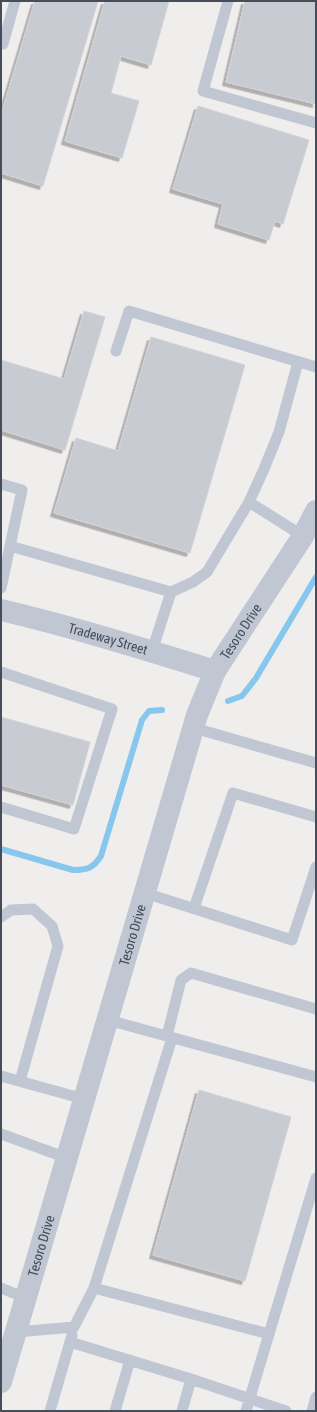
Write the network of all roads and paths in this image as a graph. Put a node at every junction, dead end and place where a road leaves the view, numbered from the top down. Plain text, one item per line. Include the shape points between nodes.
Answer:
1 (16, 1) edge
2 (228, 1) edge
3 (3, 44) dead end
4 (316, 123) edge
5 (116, 351) dead end
6 (298, 362) junction
7 (316, 367) edge
8 (1, 484) edge
9 (249, 502) junction
10 (316, 511) edge
11 (303, 536) junction
12 (10, 546) junction
13 (1, 588) edge
14 (171, 592) junction
15 (1, 610) edge
16 (152, 651) junction
17 (214, 670) junction
18 (1, 672) edge
19 (194, 728) junction
20 (316, 763) edge
21 (1, 807) edge
22 (316, 817) edge
23 (316, 867) edge
24 (145, 893) junction
25 (194, 908) junction
26 (1, 916) edge
27 (316, 1009) edge
28 (108, 1020) junction
29 (170, 1037) junction
30 (1, 1076) edge
31 (316, 1077) edge
32 (20, 1081) junction
33 (84, 1099) junction
34 (1, 1134) edge
35 (67, 1158) junction
36 (316, 1178) edge
37 (1, 1288) edge
38 (94, 1288) junction
39 (26, 1298) junction
40 (74, 1327) junction
41 (16, 1332) junction
42 (269, 1334) junction
43 (70, 1342) junction
44 (130, 1360) junction
45 (191, 1379) junction
46 (1, 1382) edge
47 (316, 1397) edge
48 (250, 1399) junction
49 (50, 1411) edge
50 (115, 1411) edge
51 (182, 1411) edge
52 (246, 1411) edge
53 (286, 1411) edge
54 (312, 1411) edge

1 - 3 lane
2 - 4 lane via 203,90
5 - 6 lane via 129,311
6 - 7 lane
6 - 9 lane via 279,432
8 - 12 lane via 22,490
9 - 11 lane
9 - 14 lane via 207,572
10 - 11 street, Tesoro Drive
11 - 17 street, Tesoro Drive
12 - 13 lane
12 - 14 lane
14 - 16 lane
15 - 16 street, Tradeway Street
16 - 17 street, Tradeway Street
17 - 19 street, Tesoro Drive
18 - 21 lane via 112,709 74,829
19 - 20 lane
19 - 24 street, Tesoro Drive
22 - 25 lane via 233,793
23 - 25 lane via 292,940
24 - 25 lane
24 - 28 street, Tesoro Drive
26 - 32 lane via 11,910 33,909 52,926 58,946
27 - 29 lane via 191,973 181,980
28 - 29 lane
28 - 33 street, Tesoro Drive
29 - 31 lane
29 - 38 lane
30 - 32 lane
32 - 33 lane
33 - 35 street, Tesoro Drive
34 - 35 lane
35 - 39 street, Tesoro Drive
36 - 42 lane
37 - 39 lane
38 - 40 lane
38 - 42 lane
39 - 41 street, Tesoro Drive
40 - 41 lane
40 - 43 lane
41 - 46 street, Tesoro Drive
42 - 48 lane
43 - 44 lane
43 - 49 lane
44 - 45 lane
44 - 50 lane
45 - 48 lane
45 - 51 lane
47 - 54 lane
48 - 52 lane
48 - 53 lane

